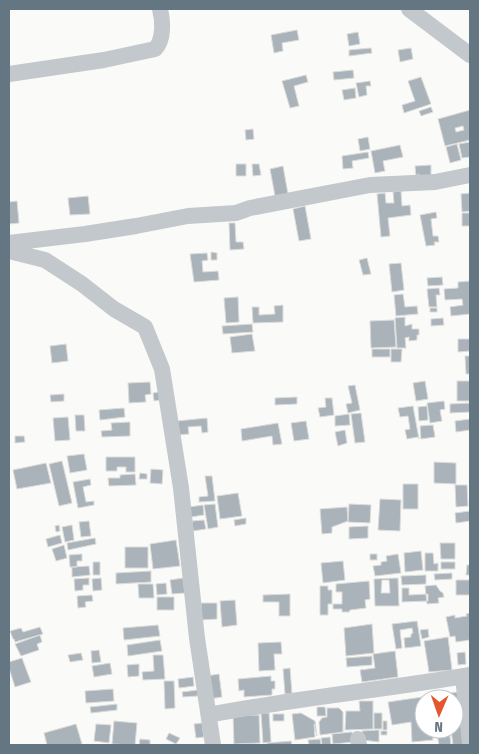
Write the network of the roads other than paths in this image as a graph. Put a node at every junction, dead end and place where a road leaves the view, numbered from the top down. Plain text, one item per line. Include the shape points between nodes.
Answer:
1 (160, 9) edge
2 (409, 9) edge
3 (470, 55) edge
4 (9, 74) edge
5 (470, 175) edge
6 (9, 243) edge
7 (9, 251) edge
8 (467, 676) edge
9 (209, 715) junction
10 (470, 743) edge
11 (213, 745) edge

1 - 4 street via 162,32 160,44 155,49
2 - 3 street
5 - 6 street via 434,182 370,185 236,213 188,216 86,234
7 - 9 street via 45,260 145,327 162,369 181,488
8 - 9 street via 265,704
8 - 10 street
9 - 11 street

